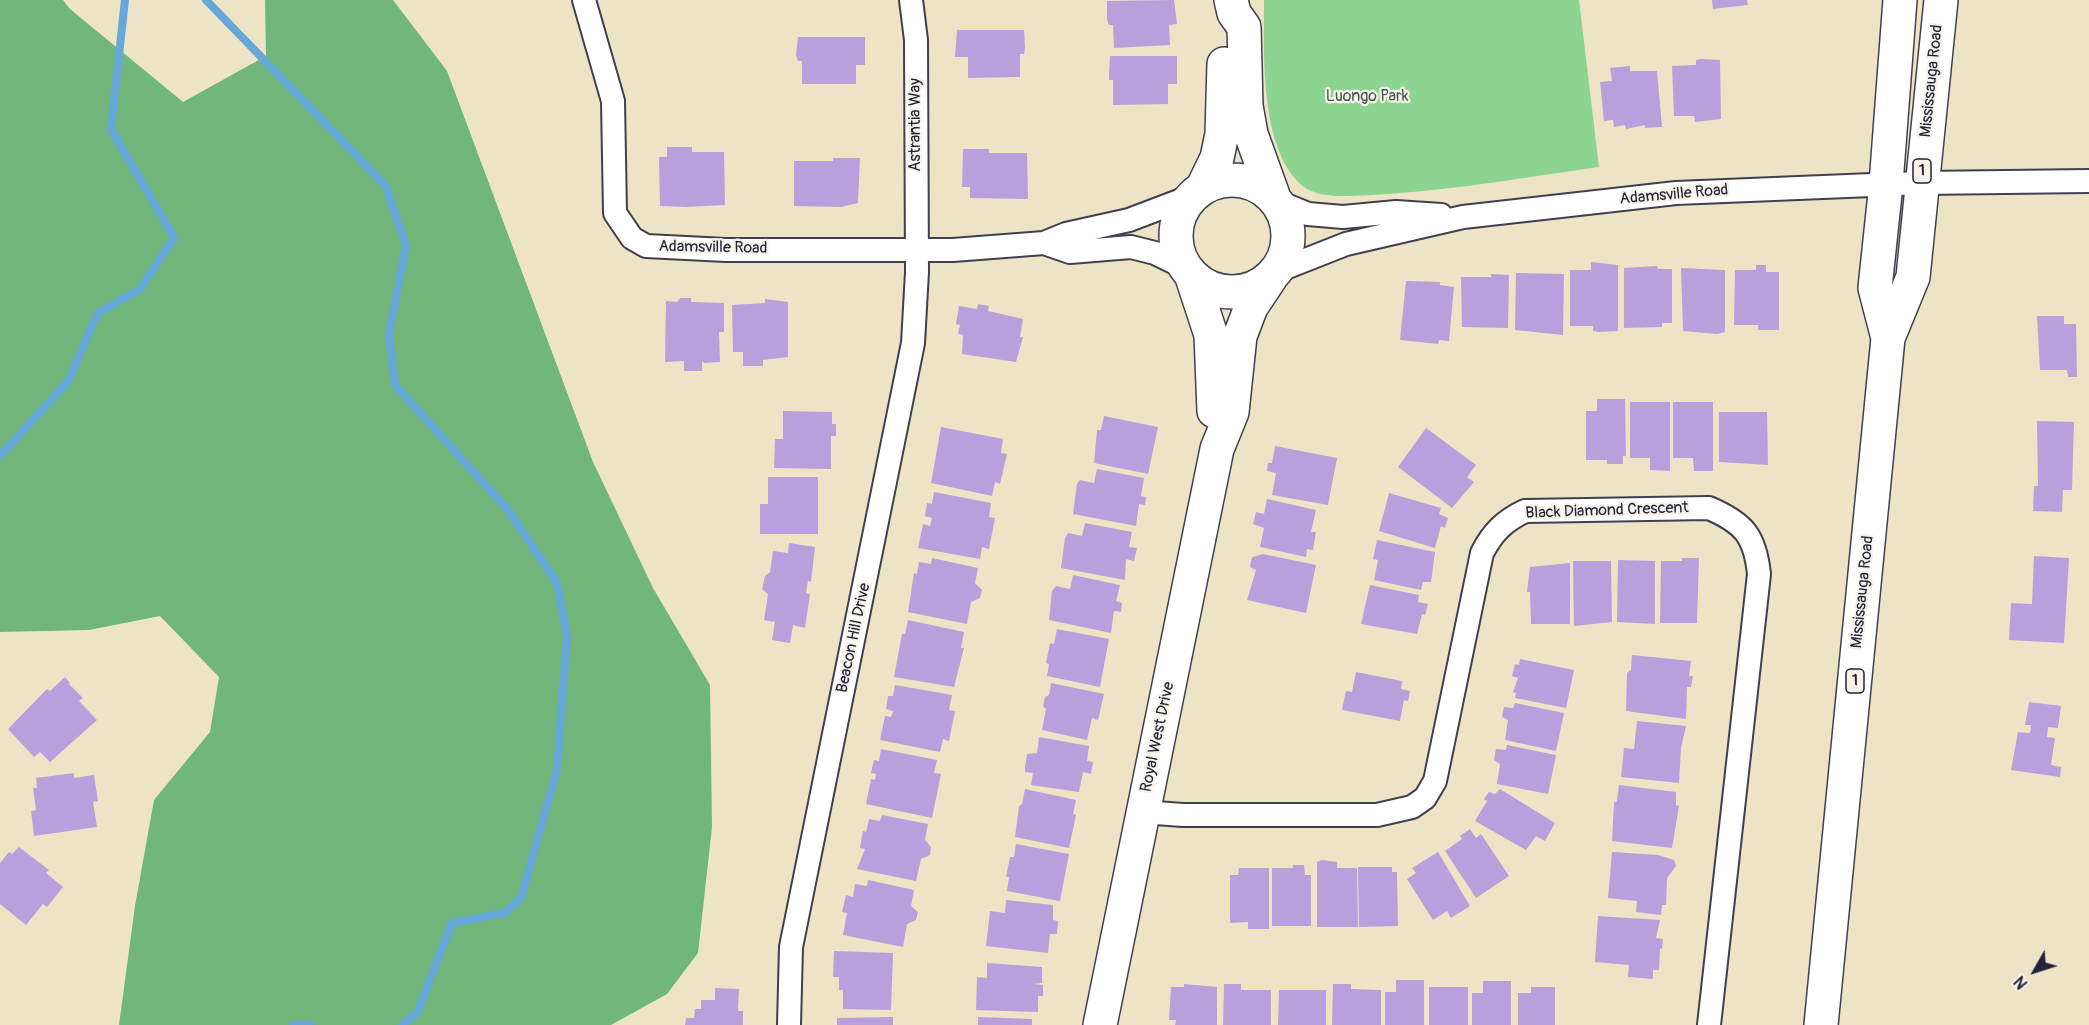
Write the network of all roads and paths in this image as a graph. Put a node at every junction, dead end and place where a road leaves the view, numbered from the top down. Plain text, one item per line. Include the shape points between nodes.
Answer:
1 (585, 0) edge
2 (911, 0) edge
3 (1900, 0) edge
4 (1941, 0) edge
5 (1232, 7) edge
6 (2089, 181) edge
7 (1921, 183) junction
8 (1886, 184) junction
9 (1198, 192) junction
10 (1275, 200) junction
11 (1463, 217) junction
12 (1044, 243) junction
13 (917, 250) junction
14 (1190, 272) junction
15 (1273, 274) junction
16 (1888, 338) junction
17 (1216, 449) junction
18 (1142, 812) junction
19 (789, 1025) edge
20 (1100, 1025) edge
21 (1709, 1025) edge
22 (1821, 1025) edge

1 - 13 street, Adamsville Road via 611,87 615,213 632,238 663,249
2 - 13 street, Astrantia Way via 916,40
3 - 8 street, Mississauga Road / 1
4 - 7 street, Mississauga Road / 1
5 - 9 street via 1225,31 1222,134 1217,158
5 - 10 street via 1244,27 1246,106 1251,134
6 - 7 street, Adamsville Road
7 - 8 street, Adamsville Road
7 - 16 street, Mississauga Road / 1 via 1913,277
8 - 11 street, Adamsville Road via 1676,193
8 - 16 street, Mississauga Road / 1 via 1875,288
9 - 10 street via 1216,182 1240,181 1262,188
9 - 12 street, Adamsville Road via 1129,219
9 - 14 street via 1181,213 1177,229 1177,246
10 - 11 street, Adamsville Road via 1308,214 1343,217 1396,212
10 - 15 street via 1284,213 1288,247
11 - 15 street, Adamsville Road via 1346,244
12 - 13 street, Adamsville Road
12 - 14 street, Adamsville Road via 1070,252 1131,247 1155,253
13 - 19 street, Beacon Hill Drive via 909,370 791,947
14 - 15 street via 1205,285 1222,292 1257,287
14 - 17 street, Royal West Drive via 1211,335
15 - 17 street, Royal West Drive via 1251,307 1240,336 1232,412
16 - 22 street, Mississauga Road / 1
17 - 18 street, Royal West Drive
18 - 20 street, Royal West Drive
18 - 21 street, Black Diamond Crescent via 1377,815 1412,807 1425,798 1435,781 1482,553 1493,533 1507,519 1525,511 1709,507 1744,529 1756,547 1759,574

